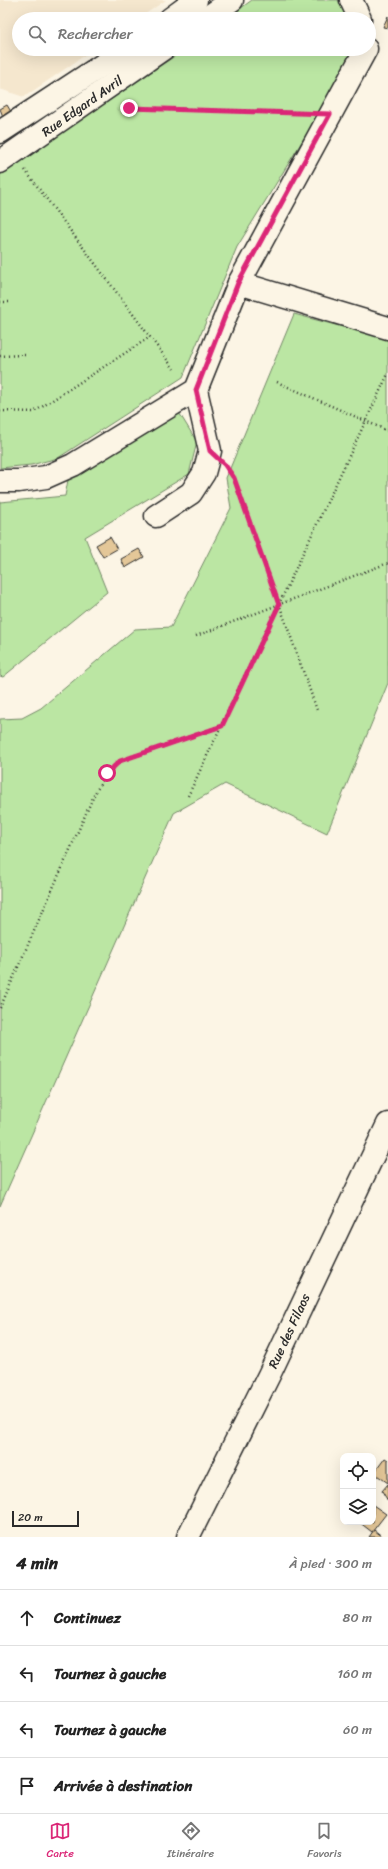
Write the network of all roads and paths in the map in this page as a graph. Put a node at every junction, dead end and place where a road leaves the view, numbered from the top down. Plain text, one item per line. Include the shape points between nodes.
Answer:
1 (196, 0) edge
2 (232, 0) edge
3 (351, 0) edge
4 (180, 12) edge
5 (215, 12) edge
6 (357, 12) edge
7 (116, 56) edge
8 (154, 56) edge
9 (362, 56) edge
10 (114, 110) dead end
11 (330, 114) junction
12 (0, 132) edge
13 (12, 162) edge
14 (31, 166) dead end
15 (238, 283) junction
16 (0, 302) edge
17 (10, 302) dead end
18 (388, 328) edge
19 (150, 337) junction
20 (25, 355) dead end
21 (0, 356) edge
22 (174, 369) dead end
23 (388, 374) edge
24 (277, 382) dead end
25 (196, 390) junction
26 (0, 411) edge
27 (366, 421) junction
28 (388, 431) edge
29 (210, 451) junction
30 (0, 481) edge
31 (156, 516) dead end
32 (388, 563) edge
33 (279, 605) junction
34 (196, 636) dead end
35 (317, 710) dead end
36 (222, 726) junction
37 (188, 796) dead end
38 (0, 1008) edge
39 (388, 1124) edge
40 (188, 1537) edge

1 - 4 street
2 - 5 street
3 - 6 street
7 - 12 street, Rue Edgard Avril
8 - 13 street, Rue Edgard Avril
9 - 11 street
10 - 11 path via 129,108
11 - 15 street
13 - 14 path
13 - 19 path
15 - 18 street
15 - 25 street
16 - 17 path
19 - 22 path
19 - 26 path via 34,412
20 - 21 path
23 - 27 path
24 - 27 path
25 - 29 street
25 - 30 street via 66,468 46,477
27 - 28 path
27 - 33 path
29 - 31 street via 204,472 191,493
29 - 33 path via 234,478
32 - 33 path
33 - 34 path
33 - 35 path
33 - 36 path
36 - 37 path
36 - 38 path via 120,761 107,773 95,793
39 - 40 street, Rue des Filaos

